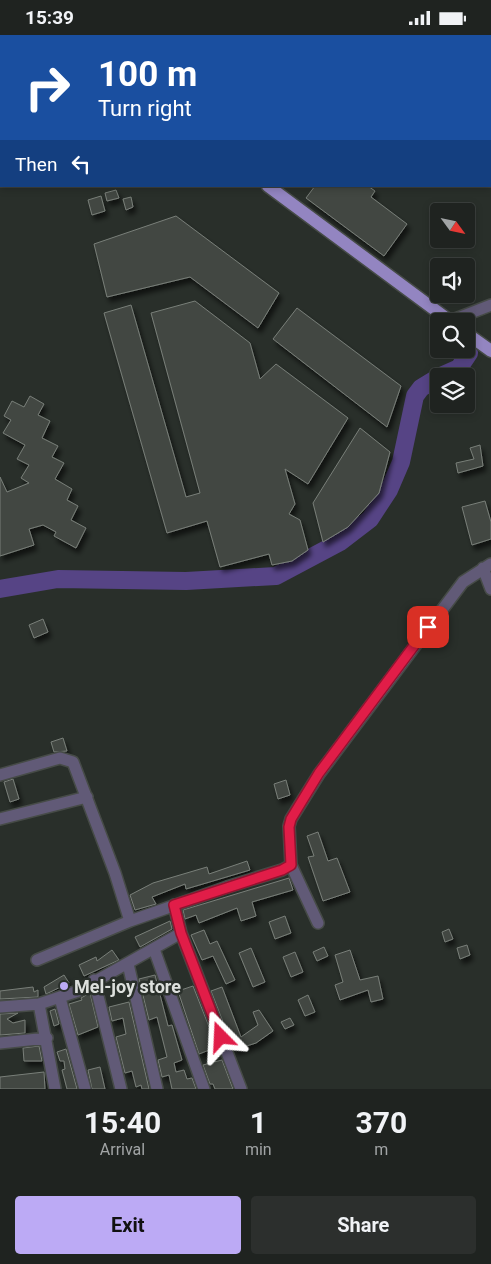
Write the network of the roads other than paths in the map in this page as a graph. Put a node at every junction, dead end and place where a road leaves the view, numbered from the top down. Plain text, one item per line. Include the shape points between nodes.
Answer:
1 (269, 187) edge
2 (491, 305) edge
3 (439, 313) edge
4 (470, 313) edge
5 (475, 339) edge
6 (491, 351) edge
7 (487, 566) edge
8 (491, 589) edge
9 (0, 775) edge
10 (87, 797) junction
11 (0, 819) edge
12 (291, 865) junction
13 (174, 905) junction
14 (130, 921) junction
15 (318, 923) dead end
16 (181, 933) junction
17 (154, 949) junction
18 (37, 960) dead end
19 (128, 964) junction
20 (94, 980) junction
21 (60, 998) junction
22 (39, 1004) junction
23 (0, 1007) edge
24 (47, 1038) junction
25 (0, 1043) edge
26 (55, 1089) edge
27 (85, 1089) edge
28 (122, 1089) edge
29 (157, 1089) edge
30 (204, 1089) edge
31 (241, 1089) edge

1 - 3 main road
2 - 4 street
5 - 6 main road
7 - 8 street
7 - 12 street via 462,582 319,773 291,819
9 - 10 street via 60,759 69,760 77,769
10 - 11 street
10 - 14 street
12 - 13 street
12 - 15 street
13 - 14 street
13 - 16 street
14 - 18 street
16 - 17 street
16 - 31 street
17 - 19 street
17 - 30 street
19 - 20 street
19 - 29 street
20 - 21 street
20 - 28 street
21 - 22 street
21 - 27 street
22 - 23 street
22 - 24 street
24 - 25 street
24 - 26 street

